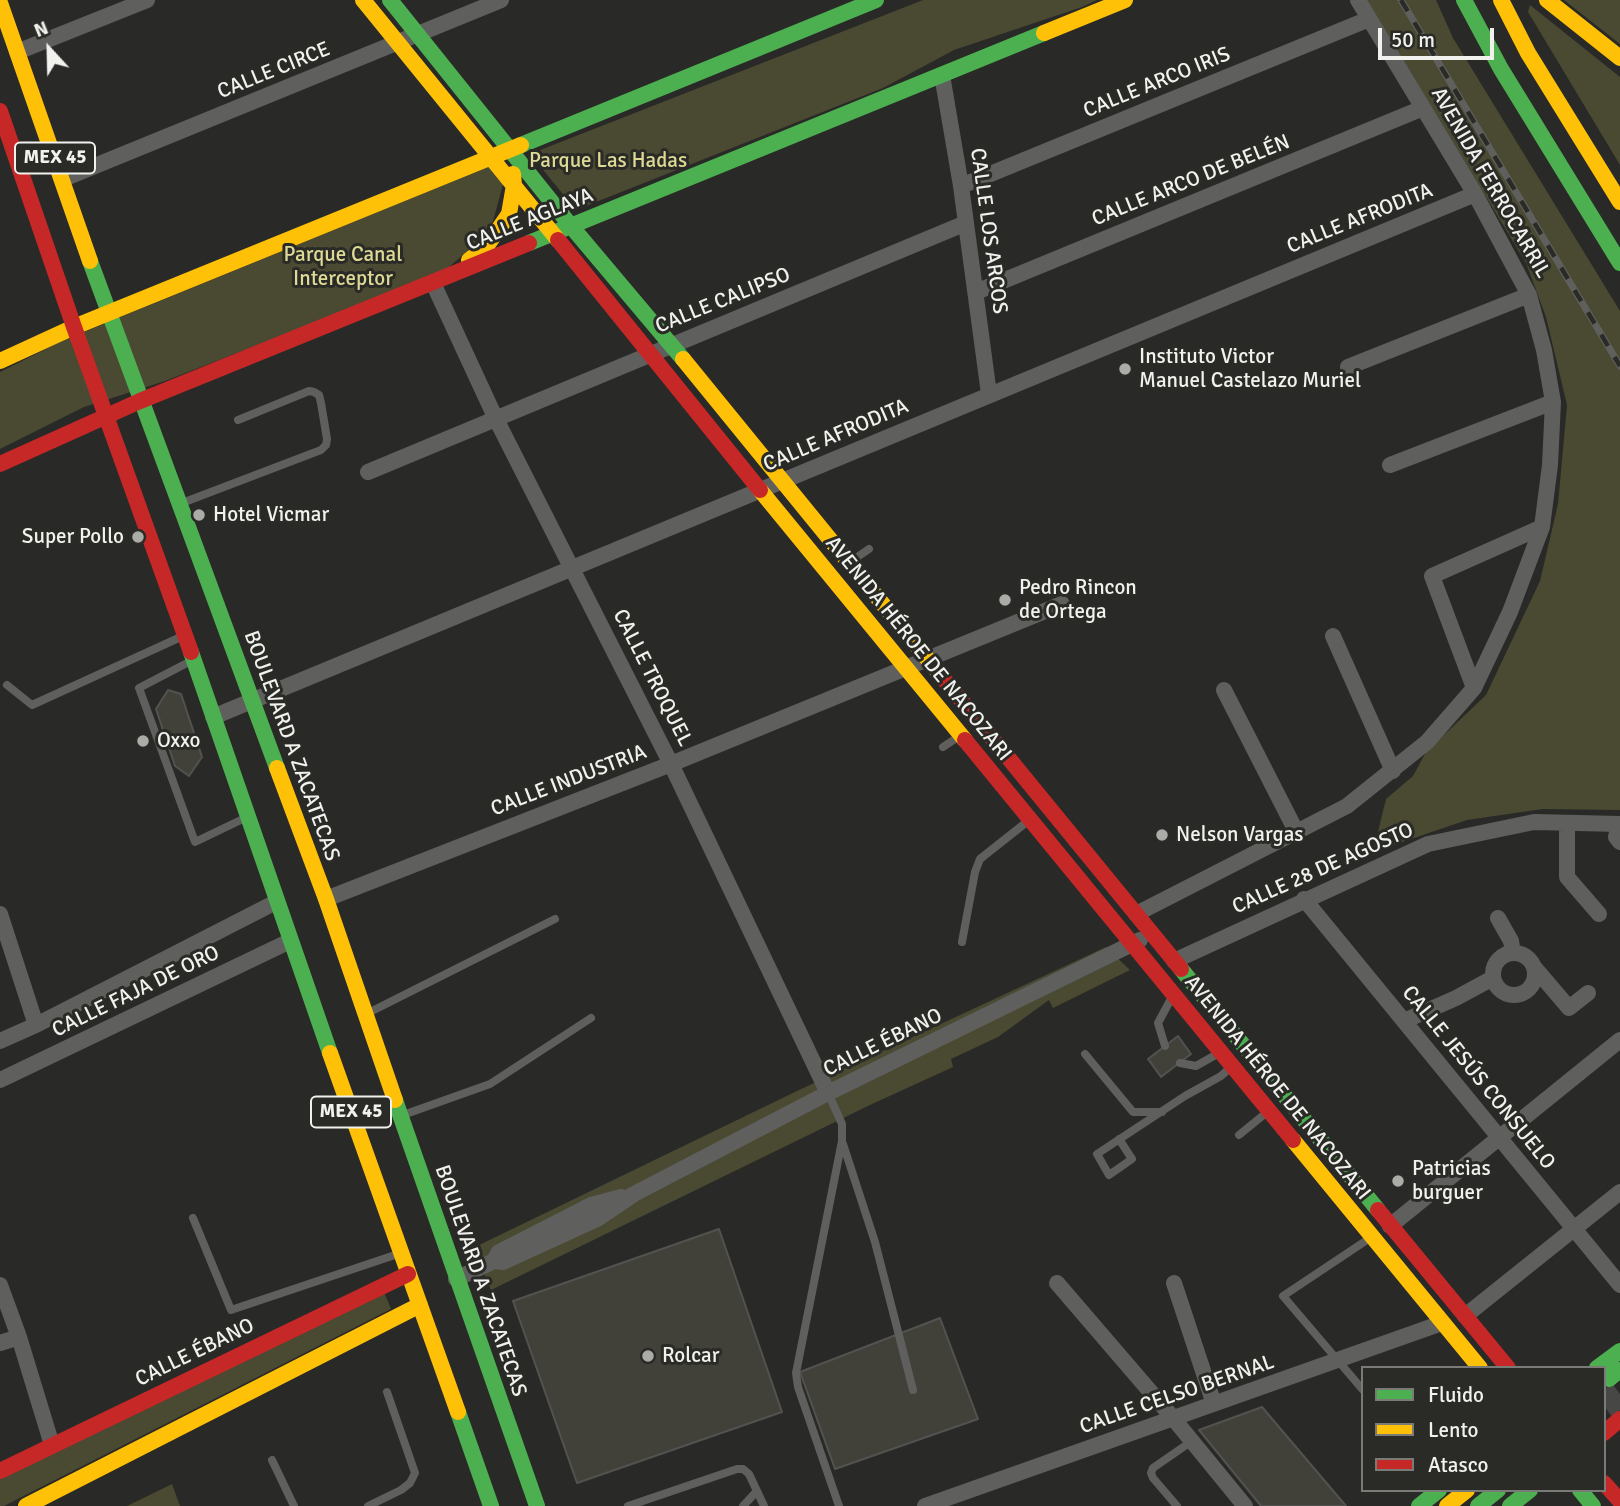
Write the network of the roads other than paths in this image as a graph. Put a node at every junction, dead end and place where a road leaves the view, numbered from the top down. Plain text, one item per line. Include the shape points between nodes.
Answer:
1 (147, 0) edge
2 (363, 0) edge
3 (390, 0) edge
4 (501, 0) edge
5 (876, 0) edge
6 (1125, 0) edge
7 (1358, 0) edge
8 (1464, 0) edge
9 (1501, 0) edge
10 (1547, 0) edge
11 (0, 3) edge
12 (1369, 19) junction
13 (418, 34) junction
14 (399, 43) junction
15 (17, 52) junction
16 (1620, 58) edge
17 (942, 75) junction
18 (1423, 108) junction
19 (0, 111) edge
20 (511, 148) junction
21 (490, 156) junction
22 (63, 179) junction
23 (513, 185) junction
24 (961, 186) junction
25 (1475, 194) junction
26 (1620, 202) edge
27 (966, 223) junction
28 (571, 226) junction
29 (552, 233) junction
30 (1620, 263) edge
31 (440, 280) junction
32 (976, 292) junction
33 (1530, 295) junction
34 (108, 314) junction
35 (74, 327) junction
36 (671, 344) junction
37 (651, 353) junction
38 (0, 362) edge
39 (1348, 367) dead end
40 (989, 394) junction
41 (140, 401) junction
42 (1553, 402) junction
43 (106, 415) junction
44 (495, 417) junction
45 (238, 420) dead end
46 (0, 464) edge
47 (1390, 465) dead end
48 (368, 472) dead end
49 (782, 481) junction
50 (762, 490) junction
51 (179, 504) junction
52 (1542, 527) junction
53 (869, 549) dead end
54 (849, 563) junction
55 (574, 568) junction
56 (830, 576) junction
57 (1062, 604) dead end
58 (186, 635) junction
59 (1333, 636) dead end
60 (928, 658) junction
61 (193, 660) junction
62 (905, 667) junction
63 (6, 685) dead end
64 (1474, 688) junction
65 (1224, 690) dead end
66 (252, 701) junction
67 (213, 717) junction
68 (979, 720) junction
69 (961, 736) junction
70 (943, 747) dead end
71 (671, 764) junction
72 (1392, 771) junction
73 (1047, 806) junction
74 (247, 817) junction
75 (1030, 820) junction
76 (1567, 822) junction
77 (1619, 824) edge
78 (1297, 833) junction
79 (1620, 842) edge
80 (1304, 899) junction
81 (326, 900) junction
82 (276, 902) junction
83 (0, 914) edge
84 (1136, 914) junction
85 (1599, 914) dead end
86 (1498, 918) dead end
87 (555, 919) dead end
88 (1152, 934) junction
89 (290, 941) junction
90 (962, 942) dead end
91 (1132, 944) junction
92 (1513, 953) junction
93 (1174, 961) junction
94 (1534, 967) junction
95 (1493, 978) junction
96 (1588, 993) dead end
97 (1173, 994) junction
98 (365, 1015) junction
99 (591, 1018) dead end
100 (1410, 1018) junction
101 (36, 1025) junction
102 (1620, 1040) edge
103 (0, 1041) edge
104 (1165, 1046) dead end
105 (1221, 1052) junction
106 (1085, 1054) dead end
107 (1180, 1063) dead end
108 (1232, 1066) junction
109 (0, 1080) edge
110 (828, 1093) junction
111 (1285, 1098) junction
112 (1269, 1111) junction
113 (1162, 1112) junction
114 (400, 1116) junction
115 (1239, 1135) dead end
116 (1500, 1138) junction
117 (1119, 1139) junction
118 (842, 1141) junction
119 (1620, 1192) edge
120 (193, 1218) dead end
121 (1390, 1226) junction
122 (1574, 1228) junction
123 (1372, 1237) junction
124 (401, 1253) junction
125 (408, 1274) junction
126 (456, 1279) junction
127 (1057, 1283) dead end
128 (1174, 1283) dead end
129 (0, 1284) edge
130 (1620, 1285) edge
131 (420, 1304) junction
132 (1465, 1316) junction
133 (1442, 1323) junction
134 (19, 1337) junction
135 (0, 1343) edge
136 (1620, 1351) edge
137 (1339, 1360) junction
138 (1475, 1366) edge
139 (1506, 1366) edge
140 (1609, 1372) edge
141 (1361, 1388) edge
142 (913, 1391) dead end
143 (387, 1392) dead end
144 (1214, 1404) junction
145 (1173, 1418) junction
146 (1192, 1441) junction
147 (52, 1445) junction
148 (272, 1460) dead end
149 (0, 1471) edge
150 (1606, 1485) edge
151 (757, 1492) junction
152 (1436, 1492) edge
153 (1464, 1492) edge
154 (1496, 1492) edge
155 (1528, 1492) edge
156 (1582, 1492) edge
157 (1620, 1501) edge
158 (26, 1506) edge
159 (294, 1506) edge
160 (368, 1506) edge
161 (491, 1506) edge
162 (537, 1506) edge
163 (628, 1506) edge
164 (743, 1506) edge
165 (764, 1506) edge
166 (839, 1506) edge
167 (925, 1506) edge
168 (1177, 1506) edge
169 (1245, 1506) edge
170 (1419, 1506) edge
171 (1447, 1506) edge
172 (1478, 1506) edge
173 (1510, 1506) edge
174 (1593, 1506) edge

1 - 15 street
2 - 14 main road, AVENIDA HÉROE DE NACOZARI
3 - 13 main road, AVENIDA HÉROE DE NACOZARI
4 - 13 street, CALLE CIRCE
5 - 20 main road
6 - 17 main road, CALLE AGLAYA
7 - 12 street, AVENIDA FERROCARRIL
8 - 30 main road
9 - 26 main road via 1528,53
10 - 16 main road
11 - 15 main road, BOULEVARD A ZACATECAS / MEX 45
12 - 18 street, AVENIDA FERROCARRIL
12 - 24 street, CALLE ARCO IRIS
13 - 14 street, CALLE CIRCE
13 - 20 main road, AVENIDA HÉROE DE NACOZARI
14 - 21 main road, AVENIDA HÉROE DE NACOZARI
14 - 22 street, CALLE CIRCE
15 - 22 main road, BOULEVARD A ZACATECAS / MEX 45
17 - 24 street, CALLE LOS ARCOS
17 - 28 main road, CALLE AGLAYA
18 - 25 street, AVENIDA FERROCARRIL
18 - 32 street, CALLE ARCO DE BELÉN
19 - 35 main road, MEX 45
20 - 21 main road
20 - 23 main road
20 - 28 main road, AVENIDA HÉROE DE NACOZARI
21 - 23 main road, AVENIDA HÉROE DE NACOZARI
21 - 34 main road
22 - 34 main road, BOULEVARD A ZACATECAS / MEX 45
23 - 29 main road, AVENIDA HÉROE DE NACOZARI
23 - 31 main road via 509,214 486,247
24 - 27 street, CALLE LOS ARCOS
25 - 33 street, AVENIDA FERROCARRIL
25 - 40 street, CALLE AFRODITA
27 - 32 street, CALLE LOS ARCOS
27 - 36 street, CALLE CALIPSO
28 - 29 main road, CALLE AGLAYA
28 - 36 main road, AVENIDA HÉROE DE NACOZARI
29 - 31 main road, CALLE AGLAYA
29 - 37 main road, AVENIDA HÉROE DE NACOZARI
31 - 41 main road, CALLE AGLAYA
31 - 44 street, CALLE TROQUEL
32 - 40 street, CALLE LOS ARCOS
33 - 39 street
33 - 42 street, AVENIDA FERROCARRIL
34 - 35 main road
34 - 41 main road, BOULEVARD A ZACATECAS / MEX 45
35 - 38 main road
35 - 43 main road, MEX 45
36 - 37 street, CALLE CALIPSO
36 - 49 main road, AVENIDA HÉROE DE NACOZARI
37 - 44 street, CALLE CALIPSO
37 - 50 main road, AVENIDA HÉROE DE NACOZARI
40 - 49 street, CALLE AFRODITA
41 - 43 main road, CALLE AGLAYA
41 - 51 main road, BOULEVARD A ZACATECAS / MEX 45
42 - 47 street
42 - 52 street, AVENIDA FERROCARRIL
43 - 46 main road, CALLE AGLAYA
43 - 58 main road, MEX 45
44 - 48 street, CALLE CALIPSO
44 - 55 street, CALLE TROQUEL
45 - 51 lane via 314,392 321,403 326,445
49 - 50 street, CALLE AFRODITA
49 - 54 main road, AVENIDA HÉROE DE NACOZARI
50 - 55 street, CALLE AFRODITA
50 - 56 main road, AVENIDA HÉROE DE NACOZARI
51 - 66 main road, BOULEVARD A ZACATECAS / MEX 45
52 - 64 street, AVENIDA FERROCARRIL via 1510,612
52 - 64 street via 1432,576
53 - 54 lane
54 - 56 lane
54 - 60 main road, AVENIDA HÉROE DE NACOZARI
55 - 66 street, CALLE AFRODITA
55 - 71 street, CALLE TROQUEL
56 - 62 main road, AVENIDA HÉROE DE NACOZARI
57 - 60 street, CALLE INDUSTRIA
58 - 61 main road, MEX 45
58 - 63 lane via 32,705
59 - 72 street
60 - 62 street, CALLE INDUSTRIA
60 - 68 main road, AVENIDA HÉROE DE NACOZARI
61 - 67 main road, MEX 45
61 - 74 lane via 139,688 195,842
62 - 69 main road, AVENIDA HÉROE DE NACOZARI
62 - 71 street, CALLE INDUSTRIA
64 - 72 street, AVENIDA FERROCARRIL via 1427,742
65 - 78 street
66 - 67 street, CALLE AFRODITA
66 - 81 main road, BOULEVARD A ZACATECAS / MEX 45
67 - 74 main road, MEX 45
68 - 69 lane
68 - 73 main road, AVENIDA HÉROE DE NACOZARI
69 - 70 lane
69 - 75 main road, AVENIDA HÉROE DE NACOZARI
71 - 81 street, CALLE INDUSTRIA
71 - 110 street, CALLE TROQUEL
72 - 78 street, AVENIDA FERROCARRIL via 1347,806
73 - 75 lane
73 - 84 main road, AVENIDA HÉROE DE NACOZARI
74 - 82 main road, MEX 45
75 - 90 lane via 980,859
75 - 91 main road, AVENIDA HÉROE DE NACOZARI
76 - 77 street, CALLE 28 DE AGOSTO
76 - 80 street, CALLE 28 DE AGOSTO via 1534,821 1427,844
76 - 85 street via 1567,877
77 - 79 street via 1616,837
78 - 84 street, AVENIDA FERROCARRIL
80 - 93 street, CALLE 28 DE AGOSTO
80 - 100 street, CALLE JESÚS CONSUELO
81 - 98 main road, BOULEVARD A ZACATECAS / MEX 45
82 - 89 main road, MEX 45
82 - 101 street, CALLE FAJA DE ORO
83 - 101 street
84 - 88 main road, AVENIDA HÉROE DE NACOZARI
86 - 92 street
87 - 98 lane
88 - 91 street, CALLE ÉBANO
88 - 93 main road, AVENIDA HÉROE DE NACOZARI
89 - 109 street, CALLE FAJA DE ORO
89 - 124 main road, MEX 45
91 - 97 main road, AVENIDA HÉROE DE NACOZARI
91 - 110 street, CALLE ÉBANO
92 - 94 street via 1526,957
92 - 95 street via 1496,962
93 - 111 main road, AVENIDA HÉROE DE NACOZARI
94 - 95 street via 1530,989 1517,996 1503,993
94 - 96 street via 1569,1008
95 - 100 street
97 - 104 lane via 1158,1023
97 - 105 main road, AVENIDA HÉROE DE NACOZARI
98 - 114 main road, BOULEVARD A ZACATECAS / MEX 45
99 - 114 lane via 490,1084
100 - 116 street, CALLE JESÚS CONSUELO
101 - 103 street, CALLE FAJA DE ORO
102 - 116 street
105 - 107 lane via 1196,1066
105 - 108 main road, AVENIDA HÉROE DE NACOZARI
106 - 113 lane via 1133,1112
108 - 112 main road, AVENIDA HÉROE DE NACOZARI
108 - 113 lane
110 - 118 lane via 842,1125
110 - 126 street, CALLE ÉBANO via 634,1194 591,1205
111 - 112 lane
111 - 121 main road, AVENIDA HÉROE DE NACOZARI
112 - 115 lane
112 - 123 main road, AVENIDA HÉROE DE NACOZARI
113 - 117 lane
114 - 126 main road, BOULEVARD A ZACATECAS / MEX 45
116 - 121 street
116 - 122 street, CALLE JESÚS CONSUELO
117 - 117 lane via 1097,1154 1109,1175 1132,1159
118 - 142 lane via 875,1242
118 - 166 lane via 796,1373
119 - 122 street
120 - 124 lane via 231,1310
121 - 132 main road, AVENIDA HÉROE DE NACOZARI
122 - 130 street, CALLE JESÚS CONSUELO
122 - 132 street
123 - 133 main road, AVENIDA HÉROE DE NACOZARI
123 - 137 lane via 1283,1296
124 - 125 main road, MEX 45
125 - 131 main road, MEX 45
125 - 147 main road, CALLE ÉBANO
126 - 162 main road, BOULEVARD A ZACATECAS / MEX 45
127 - 145 street
128 - 144 street
129 - 134 street
131 - 158 main road
131 - 161 main road, MEX 45
132 - 139 main road, AVENIDA HÉROE DE NACOZARI
133 - 137 street, CALLE CELSO BERNAL
133 - 138 main road, AVENIDA HÉROE DE NACOZARI
134 - 135 street
134 - 147 street
136 - 140 main road
137 - 141 lane
137 - 144 street, CALLE CELSO BERNAL
143 - 160 lane via 415,1474 401,1490
144 - 145 street, CALLE CELSO BERNAL
145 - 146 street
145 - 167 street, CALLE CELSO BERNAL
146 - 168 lane via 1151,1473
146 - 169 street
147 - 149 main road, CALLE ÉBANO
148 - 159 lane
150 - 157 main road
151 - 163 lane via 749,1474 737,1468
151 - 164 lane
151 - 165 lane
152 - 170 main road
153 - 171 main road
154 - 172 main road
155 - 173 main road
156 - 174 main road

